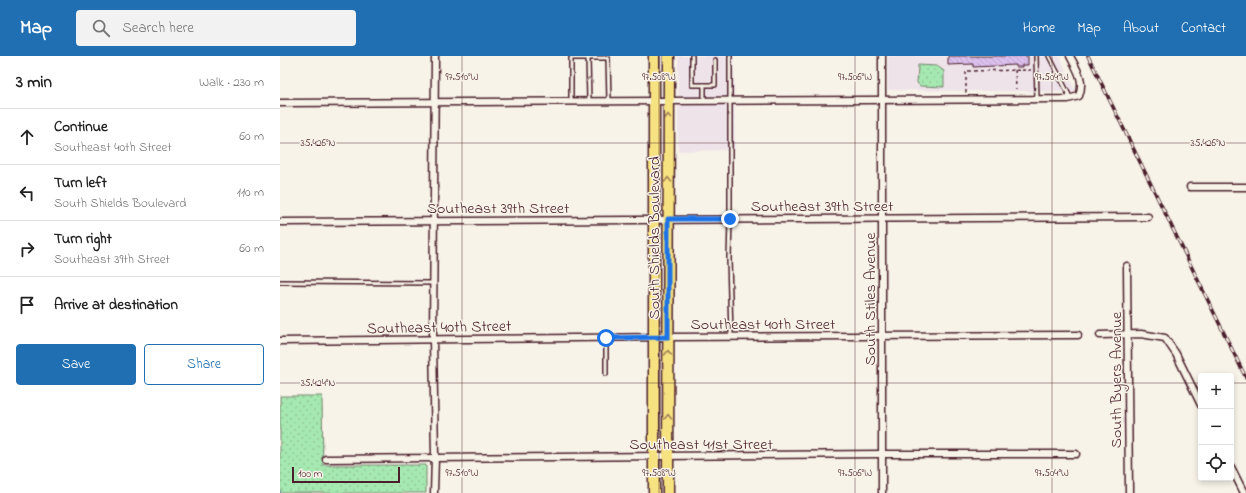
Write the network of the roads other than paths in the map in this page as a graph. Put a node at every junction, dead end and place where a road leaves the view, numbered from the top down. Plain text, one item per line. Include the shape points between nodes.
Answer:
1 (435, 56) edge
2 (654, 56) edge
3 (668, 56) edge
4 (692, 56) edge
5 (730, 56) edge
6 (882, 56) edge
7 (1036, 56) edge
8 (1049, 56) edge
9 (1070, 56) edge
10 (588, 58) junction
11 (715, 60) dead end
12 (704, 85) junction
13 (883, 99) junction
14 (1037, 99) junction
15 (1071, 99) junction
16 (704, 100) junction
17 (730, 100) junction
18 (571, 101) junction
19 (589, 101) junction
20 (609, 101) junction
21 (654, 101) junction
22 (668, 101) junction
23 (435, 102) junction
24 (280, 103) edge
25 (1190, 187) dead end
26 (1246, 187) edge
27 (1148, 216) dead end
28 (882, 218) junction
29 (654, 219) junction
30 (668, 219) junction
31 (730, 219) junction
32 (434, 221) junction
33 (280, 222) edge
34 (1127, 266) dead end
35 (280, 282) edge
36 (433, 283) junction
37 (1078, 335) dead end
38 (1100, 335) dead end
39 (1127, 335) junction
40 (731, 336) junction
41 (883, 336) junction
42 (654, 337) junction
43 (668, 337) junction
44 (606, 338) junction
45 (433, 339) junction
46 (280, 340) edge
47 (606, 374) dead end
48 (1198, 399) edge
49 (882, 454) junction
50 (1076, 454) dead end
51 (654, 456) junction
52 (668, 456) junction
53 (435, 457) junction
54 (326, 459) dead end
55 (1234, 473) edge
56 (434, 493) edge
57 (654, 493) edge
58 (668, 493) edge
59 (882, 493) edge
60 (1129, 493) edge
61 (1244, 493) edge

1 - 23 street
2 - 21 main road, South Shields Boulevard
3 - 22 main road, South Shields Boulevard
4 - 12 lane via 692,85
5 - 17 lane
6 - 13 street, South Stiles Avenue
7 - 14 lane
8 - 15 lane
9 - 15 street via 1082,82 1079,96
10 - 18 lane via 571,58
19 -> 10 lane
10 - 20 lane via 608,58
11 - 12 lane via 715,85
12 - 16 lane
13 - 14 street
13 - 17 street
13 - 28 street, South Stiles Avenue
14 - 15 street
16 - 17 street
16 - 22 street
17 - 31 lane
18 - 19 street
18 - 23 street
19 - 20 street
20 - 21 street
21 - 22 street
21 - 29 main road, South Shields Boulevard
30 -> 22 main road, South Shields Boulevard
23 - 24 street
23 - 32 street
25 - 26 street
27 - 28 street, Southeast 39th Street
28 - 31 street, Southeast 39th Street
28 - 41 street, South Stiles Avenue
29 - 30 street, Southeast 39th Street
29 - 32 street, Southeast 39th Street
29 - 42 main road, South Shields Boulevard
30 - 31 street, Southeast 39th Street
30 - 43 main road, South Shields Boulevard
31 - 40 lane
32 - 33 street, Southeast 39th Street
32 - 36 street
34 - 39 street, South Byers Avenue
35 - 36 lane
36 - 45 street
37 - 41 street, Southeast 40th Street
38 - 39 street
39 - 48 street via 1141,334 1164,338 1176,354
39 - 60 street, South Byers Avenue
40 - 41 street, Southeast 40th Street
40 - 43 street, Southeast 40th Street
41 - 49 street, South Stiles Avenue
42 - 43 street, Southeast 40th Street
42 - 44 street, Southeast 40th Street
42 - 51 main road, South Shields Boulevard
52 -> 43 main road, South Shields Boulevard
44 - 45 street, Southeast 40th Street
44 - 47 lane
45 - 46 street, Southeast 40th Street
45 - 53 street
49 - 50 street, Southeast 41st Street
49 - 52 street, Southeast 41st Street
49 - 59 street, South Stiles Avenue
51 - 52 street, Southeast 41st Street
51 - 53 street, Southeast 41st Street
51 - 57 main road, South Shields Boulevard
52 - 58 main road, South Shields Boulevard
53 - 54 street, Southeast 41st Street
53 - 56 street
55 - 61 street

